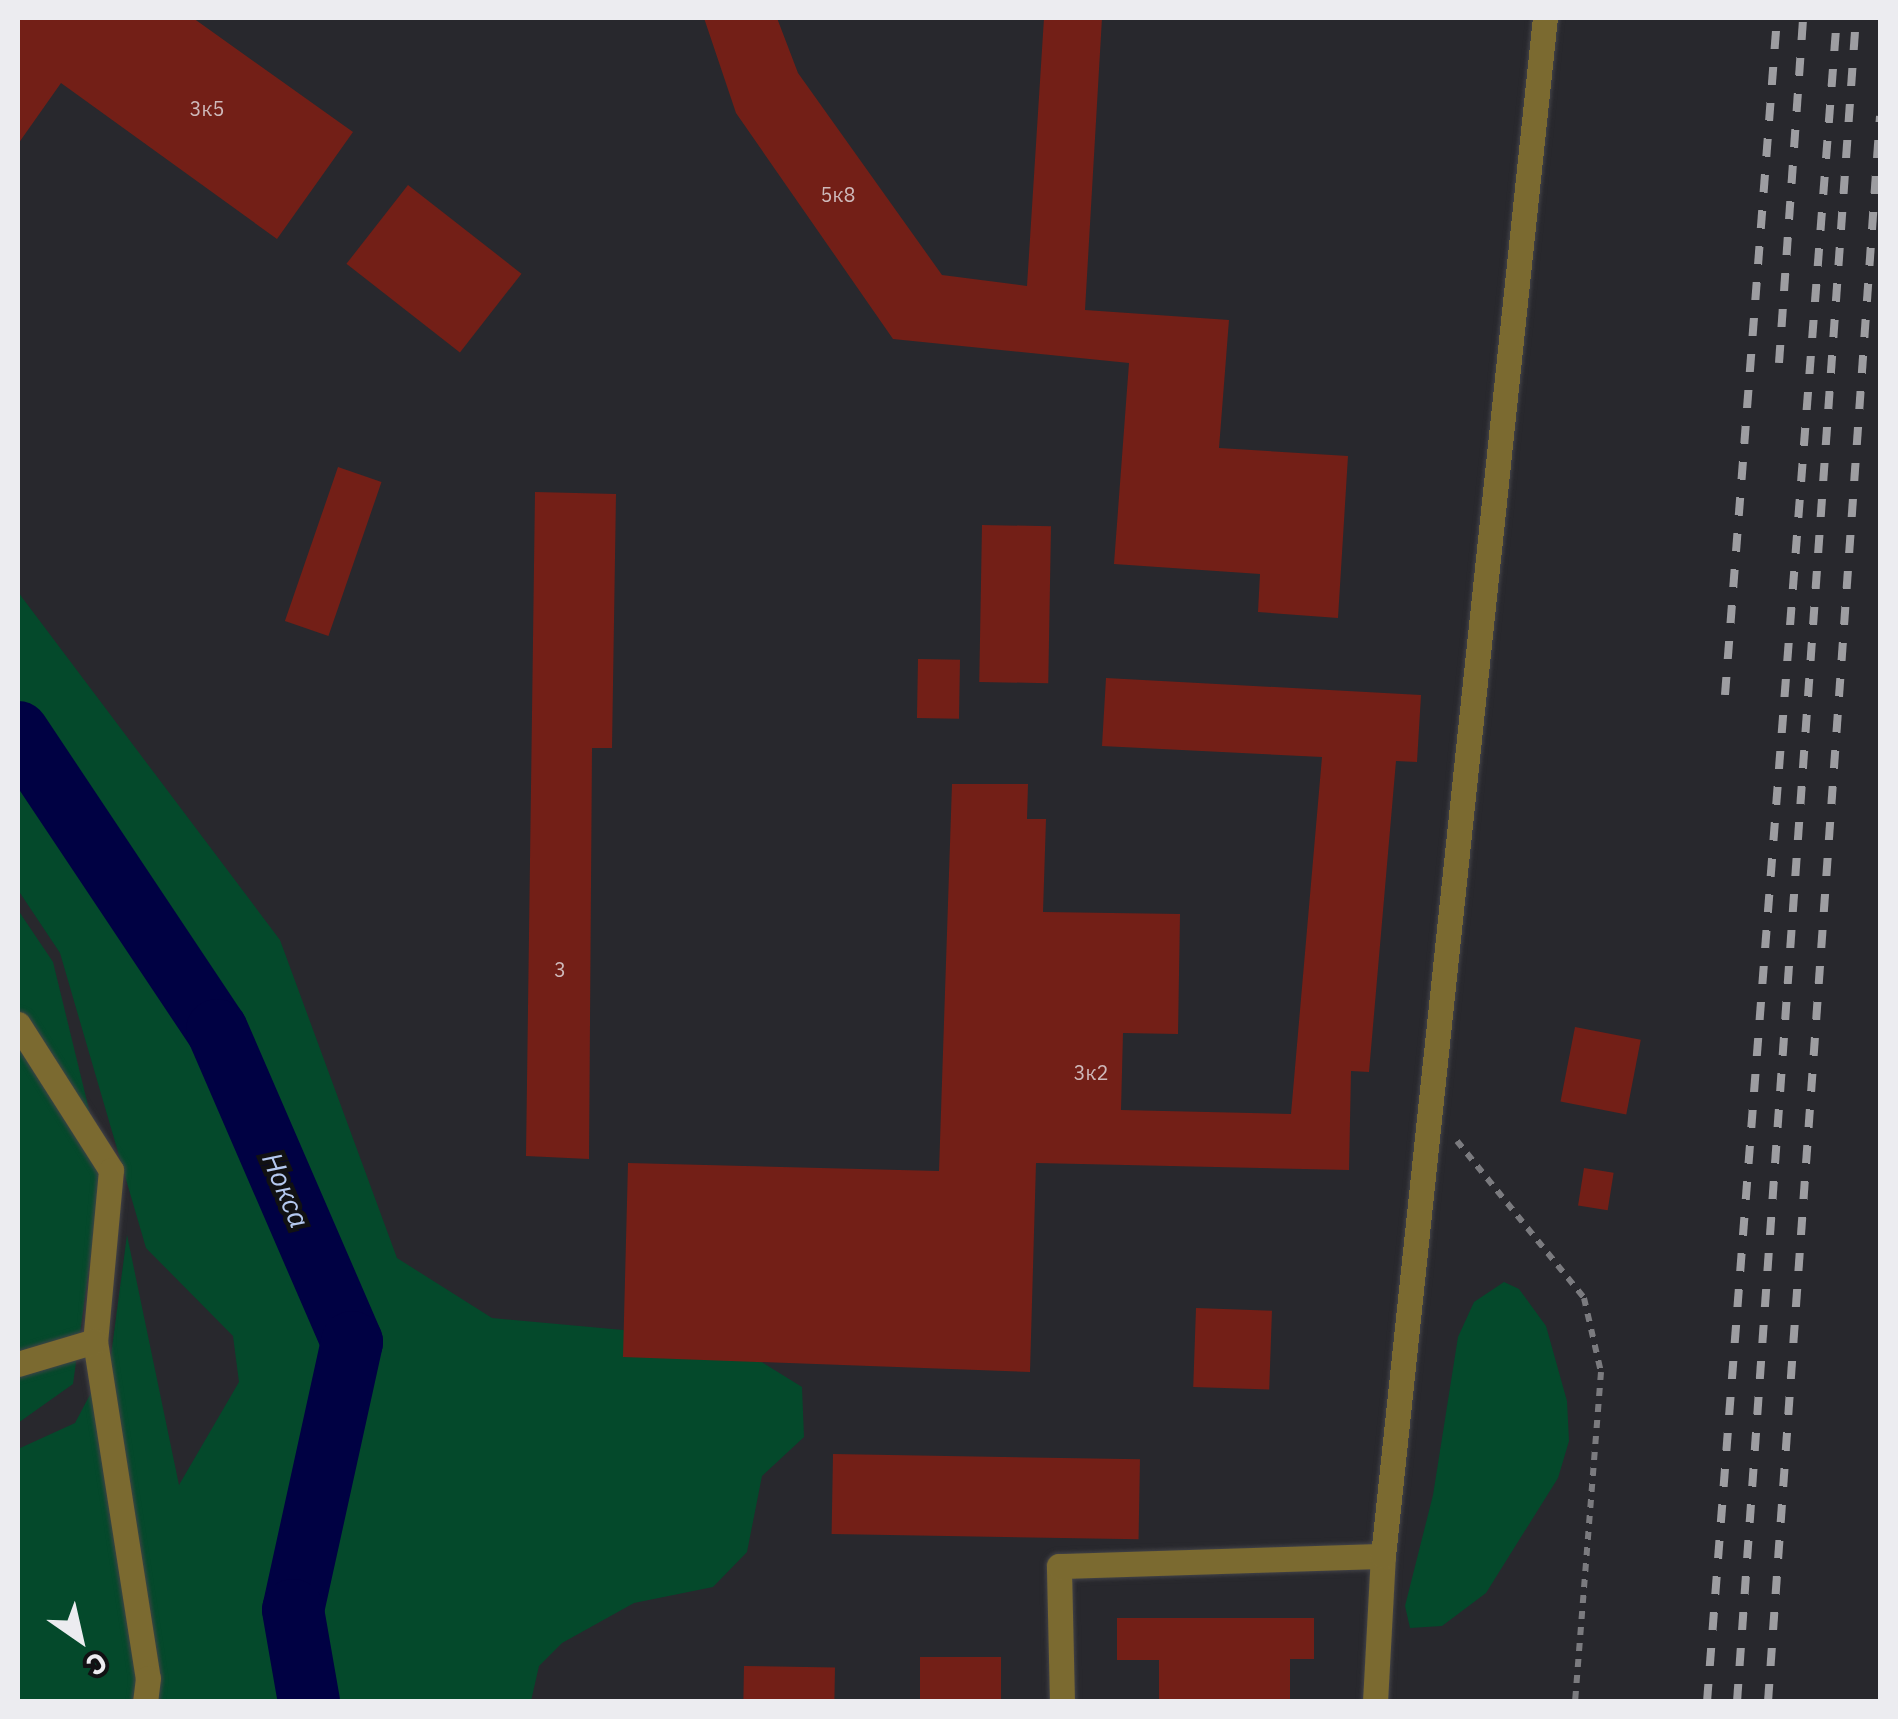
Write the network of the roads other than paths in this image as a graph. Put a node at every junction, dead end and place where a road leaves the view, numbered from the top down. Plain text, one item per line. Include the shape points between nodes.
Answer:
1 (1545, 18) edge
2 (18, 1024) edge
3 (96, 1342) junction
4 (18, 1364) edge
5 (1383, 1556) junction
6 (144, 1702) edge
7 (1062, 1702) edge
8 (1375, 1702) edge

1 - 5 street
2 - 3 street via 111,1170
3 - 4 street
3 - 6 street via 148,1678
5 - 7 street via 1058,1566
5 - 8 street

